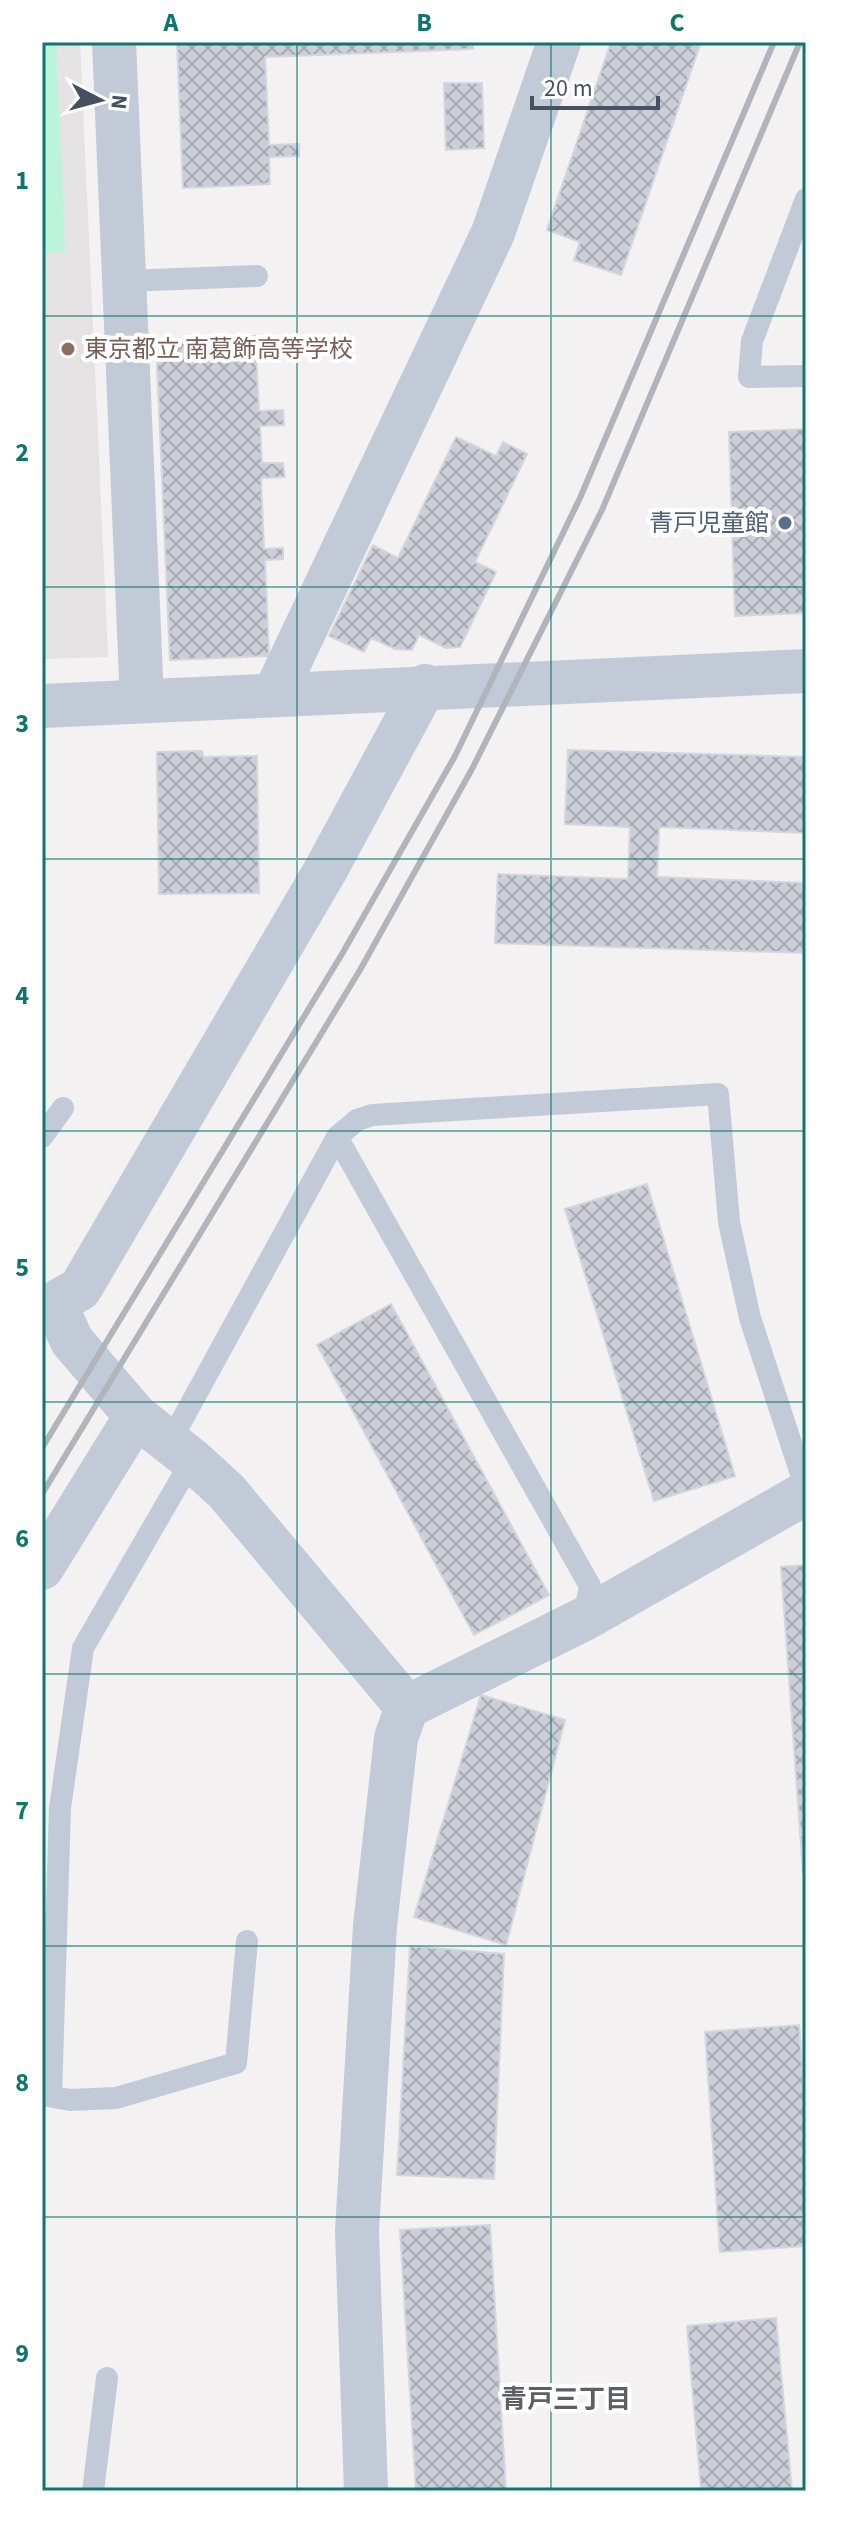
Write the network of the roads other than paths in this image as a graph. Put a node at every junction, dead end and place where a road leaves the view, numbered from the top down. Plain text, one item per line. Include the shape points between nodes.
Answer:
1 (114, 42) edge
2 (559, 42) edge
3 (806, 199) edge
4 (257, 276) dead end
5 (125, 281) junction
6 (806, 376) edge
7 (806, 671) edge
8 (425, 686) junction
9 (275, 693) junction
10 (142, 701) junction
11 (42, 706) edge
12 (63, 1108) dead end
13 (42, 1137) edge
14 (337, 1137) junction
15 (51, 1296) edge
16 (136, 1416) junction
17 (181, 1451) junction
18 (806, 1491) edge
19 (42, 1568) edge
20 (584, 1619) junction
21 (407, 1707) junction
22 (51, 1807) edge
23 (247, 1941) dead end
24 (47, 2096) edge
25 (107, 2378) dead end
26 (93, 2491) edge
27 (366, 2491) edge

1 - 5 street
2 - 9 street via 493,233
3 - 6 lane via 752,341 749,377
4 - 5 lane
5 - 10 street
7 - 8 street
8 - 9 street
8 - 15 street via 325,871 88,1276 80,1289
9 - 10 street
10 - 11 street
12 - 13 lane
14 - 17 lane
14 - 18 lane via 372,1115 718,1094 729,1222 750,1318
14 - 20 lane via 590,1586
15 - 16 street via 72,1341
16 - 17 street
16 - 19 street
17 - 21 street via 226,1491
17 - 22 lane via 83,1648
18 - 20 street
20 - 21 street
21 - 27 street via 396,1738 375,1926 357,2231
22 - 24 lane
23 - 24 lane via 236,2063 116,2098
25 - 26 lane

